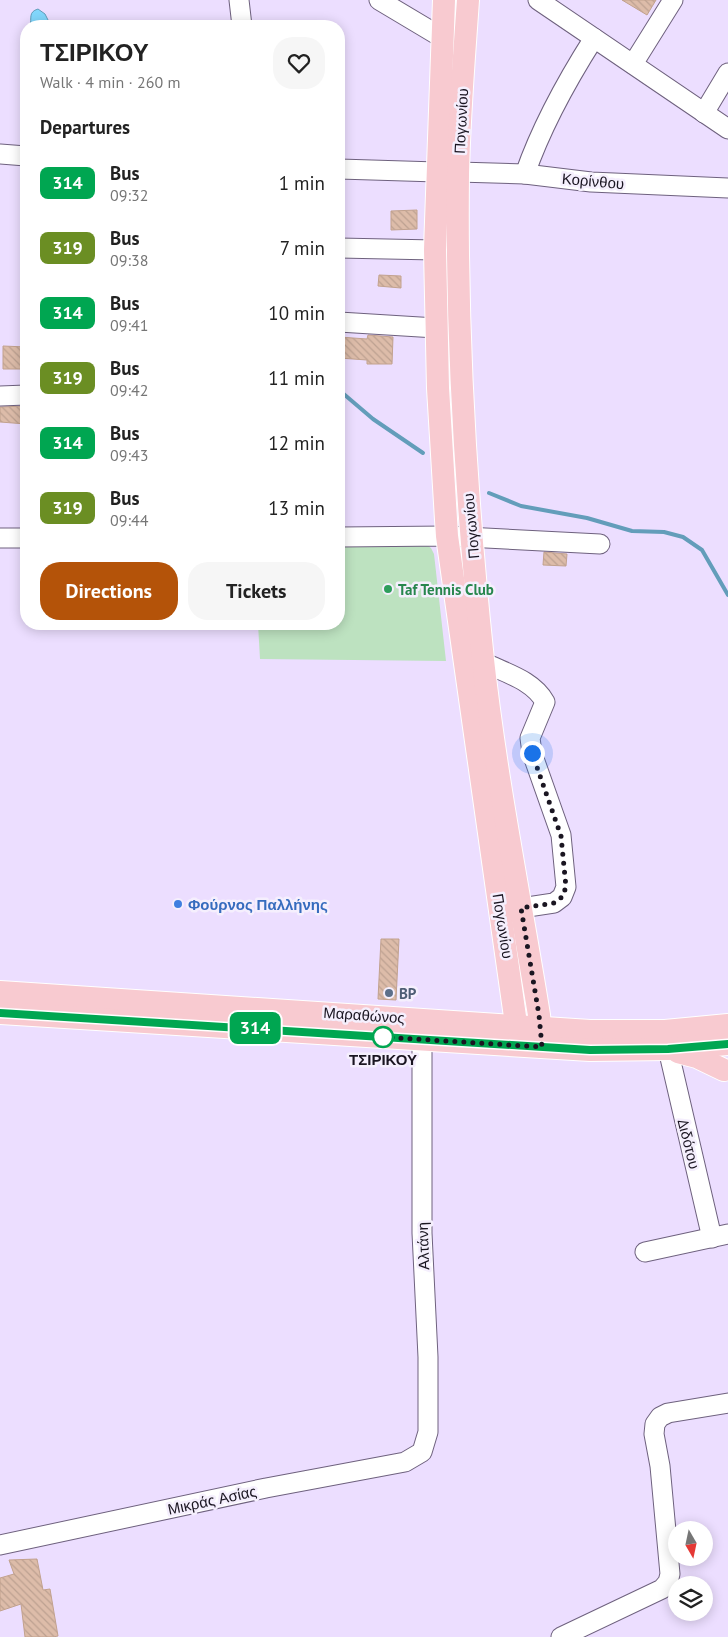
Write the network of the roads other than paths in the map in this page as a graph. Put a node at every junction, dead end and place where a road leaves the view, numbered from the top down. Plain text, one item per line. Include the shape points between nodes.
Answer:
1 (239, 0) edge
2 (379, 0) edge
3 (444, 0) edge
4 (468, 0) edge
5 (540, 0) edge
6 (673, 0) edge
7 (241, 20) edge
8 (442, 37) junction
9 (594, 38) junction
10 (634, 64) junction
11 (728, 73) edge
12 (704, 113) junction
13 (728, 129) edge
14 (0, 154) edge
15 (20, 156) edge
16 (345, 169) edge
17 (447, 172) junction
18 (525, 174) junction
19 (728, 188) edge
20 (345, 248) edge
21 (435, 250) junction
22 (345, 322) edge
23 (436, 328) junction
24 (20, 395) edge
25 (0, 396) edge
26 (447, 536) junction
27 (345, 537) edge
28 (0, 538) edge
29 (20, 538) edge
30 (472, 538) junction
31 (600, 544) dead end
32 (484, 662) junction
33 (521, 908) junction
34 (511, 980) junction
35 (535, 987) junction
36 (0, 992) edge
37 (0, 1013) edge
38 (478, 1023) junction
39 (590, 1031) junction
40 (518, 1035) junction
41 (723, 1035) edge
42 (541, 1037) junction
43 (422, 1039) junction
44 (668, 1049) junction
45 (726, 1071) edge
46 (720, 1236) edge
47 (645, 1252) dead end
48 (728, 1403) edge
49 (422, 1452) joint
50 (0, 1546) edge
51 (562, 1637) edge

1 - 7 street
2 - 8 street
3 - 8 main road, Πογωνίου
4 - 17 main road, Πογωνίου
5 - 9 street
6 - 10 street
8 - 17 main road, Πογωνίου
9 - 10 street
9 - 18 street via 562,87 539,134
10 - 12 street
11 - 12 street
12 - 13 street
14 - 15 street
16 - 17 street, Κορίνθου
17 - 18 street, Κορίνθου
17 - 21 main road, Πογωνίου
17 - 30 main road, Πογωνίου
18 - 19 street, Κορίνθου via 591,182
20 - 21 street
21 - 23 main road, Πογωνίου
22 - 23 street
23 - 26 main road, Πογωνίου
24 - 25 street
26 - 27 street
26 - 30 street
26 - 34 main road, Πογωνίου
28 - 29 street
30 - 31 street
30 - 32 main road, Πογωνίου
32 - 33 main road, Πογωνίου
32 - 33 street via 527,682 539,690 545,702 530,738 532,753 561,836 566,887 562,897 554,903
33 - 35 main road, Πογωνίου
34 - 38 main road via 510,993 503,1008 495,1016
34 - 40 main road, Πογωνίου
35 - 39 main road via 557,1017 573,1027
35 - 42 main road, Πογωνίου
36 - 38 main road, Μαραθώνος
37 - 43 main road, Μαραθώνος
38 - 40 main road, Μαραθώνος
39 - 41 main road, Μαραθώνος
39 - 42 main road, Μαραθώνος
40 - 42 main road, Μαραθώνος
40 - 43 main road, Μαραθώνος
41 - 44 main road, Μαραθώνος
41 - 45 street
42 - 44 main road, Μαραθώνος via 630,1050
43 - 49 street, Αλτάνη via 422,1233 428,1432
44 - 45 main road
44 - 46 street, Διδότου
46 - 47 street
48 - 51 street via 668,1413 655,1424 670,1574 668,1582 662,1589
49 - 50 street, Μικράς Ασίας via 405,1462 257,1490

